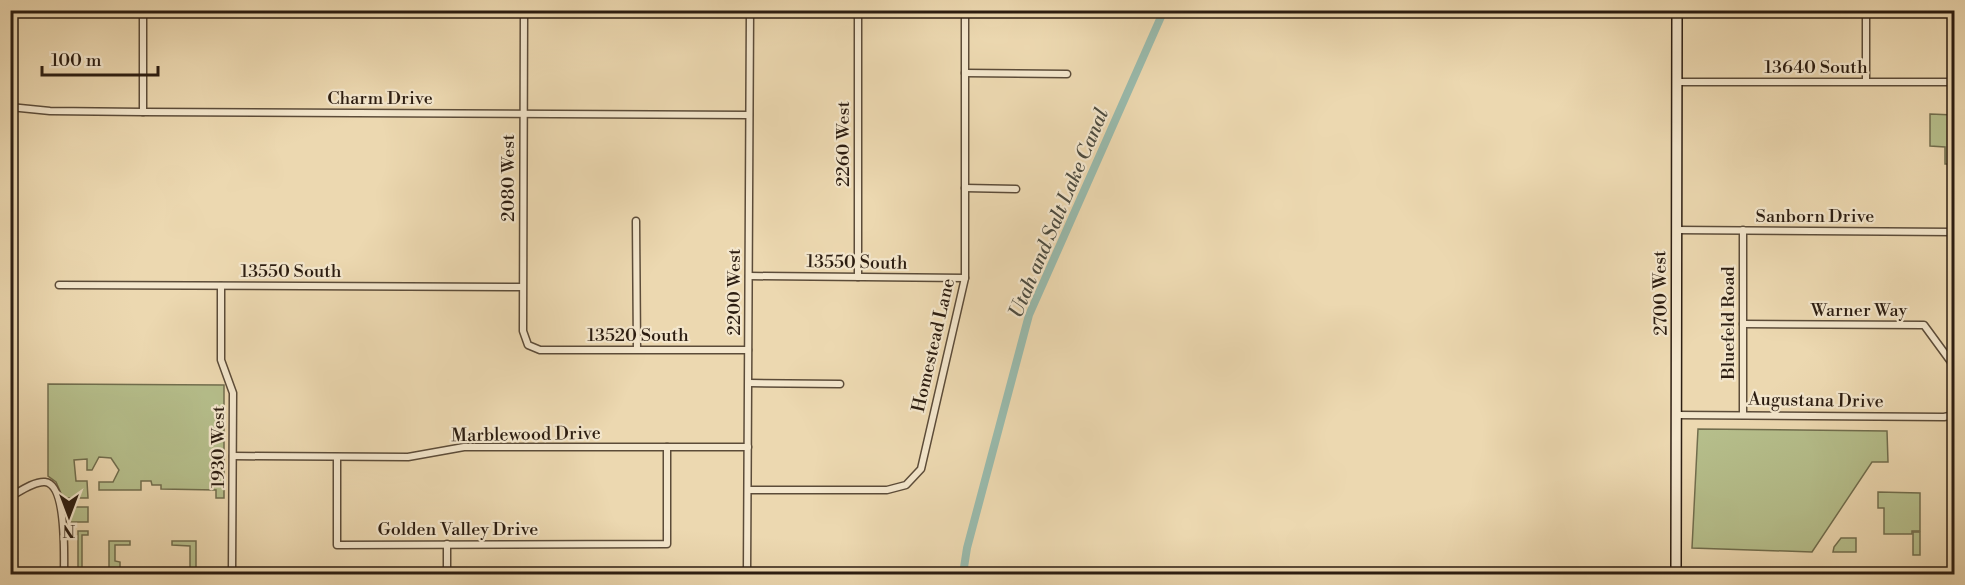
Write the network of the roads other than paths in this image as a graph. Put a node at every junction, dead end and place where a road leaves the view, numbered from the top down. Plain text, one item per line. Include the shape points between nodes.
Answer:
1 (143, 10) edge
2 (524, 10) edge
3 (750, 10) edge
4 (858, 10) edge
5 (965, 10) edge
6 (1677, 10) edge
7 (1866, 10) edge
8 (965, 73) junction
9 (1067, 74) dead end
10 (1866, 81) junction
11 (1678, 82) junction
12 (1954, 82) edge
13 (10, 107) edge
14 (143, 112) junction
15 (524, 113) junction
16 (749, 115) junction
17 (965, 189) junction
18 (1016, 189) dead end
19 (636, 221) dead end
20 (1676, 230) junction
21 (1743, 230) junction
22 (1954, 232) edge
23 (749, 276) junction
24 (858, 277) junction
25 (965, 278) junction
26 (59, 285) dead end
27 (221, 286) junction
28 (522, 286) junction
29 (1743, 324) junction
30 (528, 345) joint
31 (637, 349) junction
32 (748, 350) junction
33 (1954, 366) edge
34 (749, 383) junction
35 (840, 384) dead end
36 (1677, 415) junction
37 (1743, 415) junction
38 (1954, 415) edge
39 (667, 447) junction
40 (748, 447) junction
41 (233, 456) junction
42 (337, 457) junction
43 (748, 490) junction
44 (10, 498) edge
45 (447, 544) junction
46 (64, 574) edge
47 (232, 574) edge
48 (447, 574) edge
49 (747, 574) edge
50 (1676, 574) edge

1 - 14 street
2 - 15 street, 2080 West
3 - 16 street, 2200 West
4 - 24 street, 2260 West
5 - 8 street, Homestead Lane
6 - 11 main road, 2700 West
7 - 10 street
8 - 9 street
8 - 17 street, Homestead Lane
10 - 11 street, 13640 South
10 - 12 street, 13640 South
11 - 20 main road, 2700 West
13 - 14 street, Charm Drive
14 - 15 street, Charm Drive
15 - 16 street, Charm Drive
15 - 28 street, 2080 West
16 - 23 street, 2200 West
17 - 18 street
17 - 25 street, Homestead Lane
19 - 31 street
20 - 21 street, Sanborn Drive
20 - 36 main road, 2700 West
21 - 22 street, Sanborn Drive
21 - 29 street, Bluefeld Road
23 - 24 street, 13550 South
23 - 32 street, 2200 West
24 - 25 street, 13550 South
25 - 43 street, Homestead Lane via 921,469 906,484 887,490
26 - 27 street, 13550 South
27 - 28 street, 13550 South
27 - 41 street, 1930 West via 221,360 233,393
28 - 30 street, 2080 West via 523,331
29 - 33 street, Warner Way via 1924,325
29 - 37 street, Bluefeld Road
30 - 31 street, 13520 South via 540,350
31 - 32 street, 13520 South
32 - 34 street, 2200 West
34 - 35 street
34 - 40 street, 2200 West
36 - 37 street, Augustana Drive
36 - 50 main road, 2700 West
37 - 38 street, Augustana Drive
39 - 40 street, Marblewood Drive
39 - 42 street, Marblewood Drive via 464,447 408,457
39 - 45 street, Golden Valley Drive via 667,544
40 - 43 street, 2200 West
41 - 42 street, Marblewood Drive
41 - 47 street, 1930 West
42 - 45 street, Golden Valley Drive via 337,545
43 - 49 street, 2200 West
44 - 46 street via 41,482 51,485 62,510
45 - 48 street

